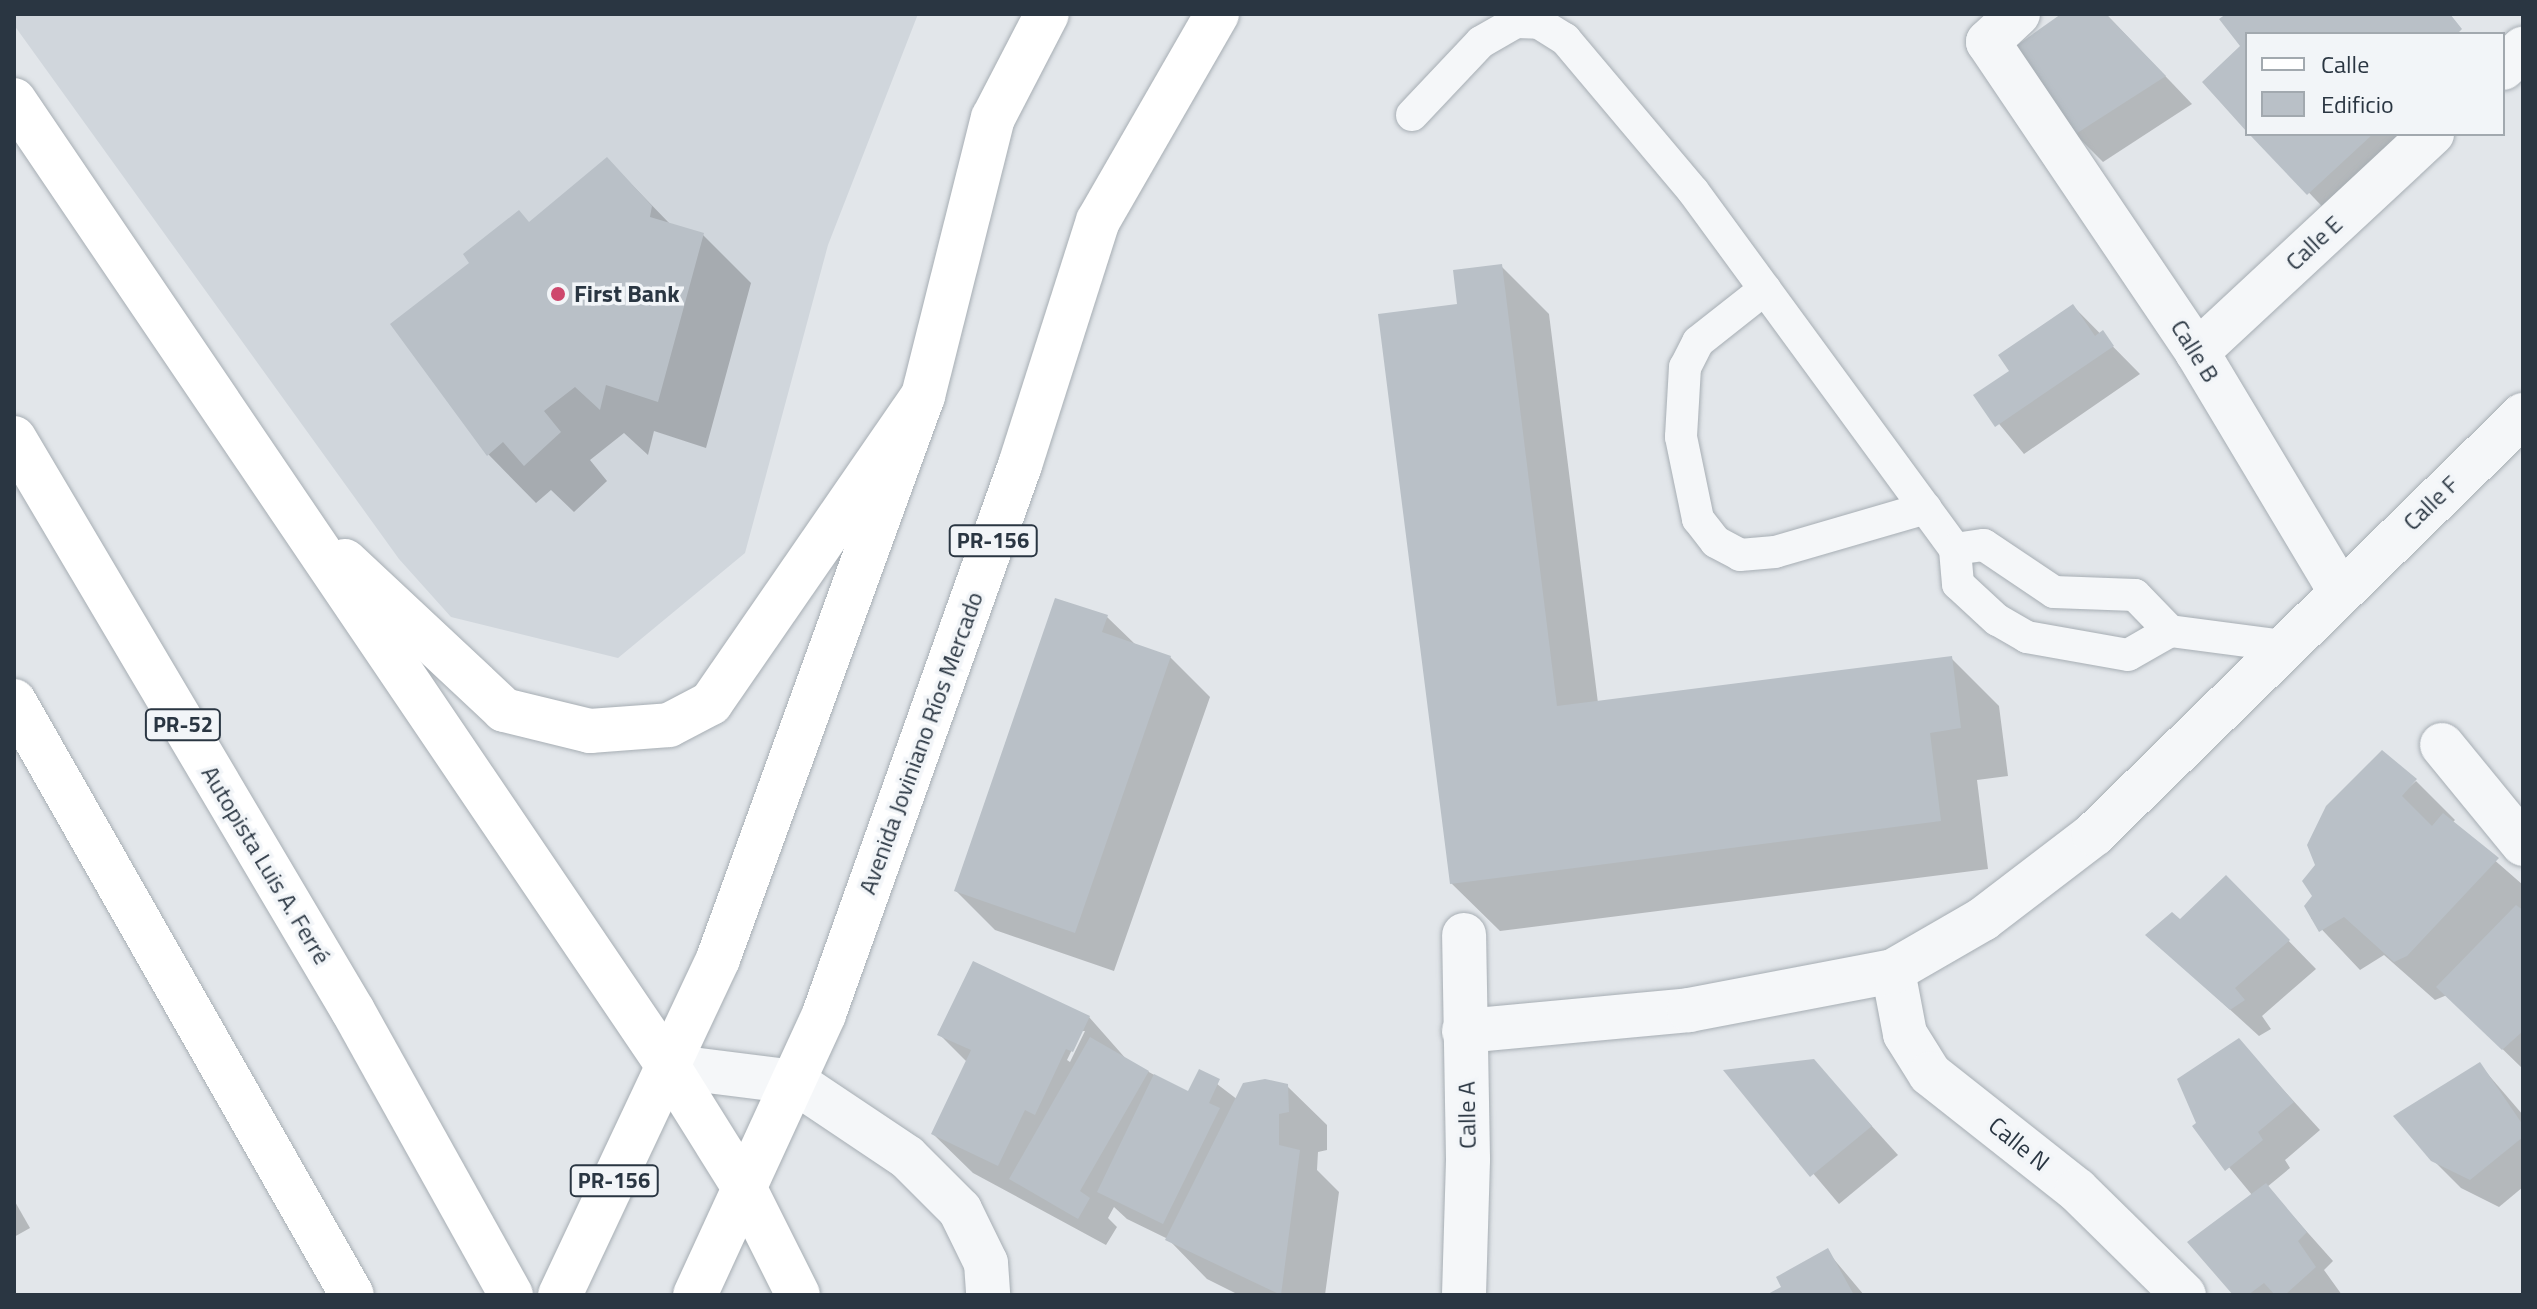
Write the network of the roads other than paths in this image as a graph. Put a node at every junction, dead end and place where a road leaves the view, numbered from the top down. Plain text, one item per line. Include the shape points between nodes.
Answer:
1 (1047, 14) edge
2 (1217, 14) edge
3 (2018, 14) edge
4 (2523, 49) edge
5 (2505, 66) edge
6 (14, 100) edge
7 (1412, 115) dead end
8 (2430, 136) edge
9 (1765, 289) junction
10 (2197, 352) junction
11 (923, 396) junction
12 (2523, 415) edge
13 (14, 438) edge
14 (286, 506) junction
15 (1926, 508) junction
16 (1955, 549) junction
17 (2340, 591) junction
18 (2170, 631) junction
19 (2284, 646) junction
20 (14, 701) edge
21 (2442, 745) dead end
22 (2523, 844) edge
23 (1464, 935) dead end
24 (1893, 971) junction
25 (1464, 1031) junction
26 (668, 1066) junction
27 (795, 1082) junction
28 (746, 1191) junction
29 (352, 1295) edge
30 (511, 1295) edge
31 (560, 1295) edge
32 (695, 1295) edge
33 (798, 1295) edge
34 (988, 1295) edge
35 (1464, 1295) edge
36 (2184, 1295) edge

1 - 11 main road, PR-156 via 993,118
2 - 27 main road, Avenida Joviniano Ríos Mercado / PR-156 via 1098,221 1015,480
3 - 10 street, Calle B via 1988,42
4 - 5 street
6 - 14 main road
7 - 9 lane via 1481,42 1516,22 1539,23 1565,39 1693,191
8 - 10 street, Calle E
9 - 15 lane
9 - 15 lane via 1698,342 1685,367 1681,437 1698,519 1716,542 1740,555 1775,552
10 - 17 street, Calle B
11 - 14 main road via 711,703 669,725 590,731 504,710
11 - 26 main road, PR-156 via 718,959
12 - 17 street, Calle F
13 - 30 main road, Autopista Luis A. Ferré / PR-52 via 353,1011
14 - 26 main road
15 - 16 lane
16 - 18 lane via 1984,545 2054,592 2135,595
16 - 18 lane via 1958,584 1997,620 2027,637 2128,655
17 - 19 street, Calle F
18 - 19 lane
19 - 24 street, Calle F via 2094,834 1983,919
20 - 29 main road
21 - 22 street
23 - 25 street, Calle A
24 - 25 street, Calle F via 1689,1010
24 - 36 street, Calle N via 1905,1034 1930,1074 2077,1190
25 - 35 street, Calle A
26 - 27 street
26 - 28 main road
26 - 31 main road, PR-156
27 - 28 main road, Avenida Joviniano Ríos Mercado / PR-156
27 - 34 street via 907,1157 960,1210 986,1263
28 - 32 main road, Avenida Joviniano Ríos Mercado / PR-156
28 - 33 main road

